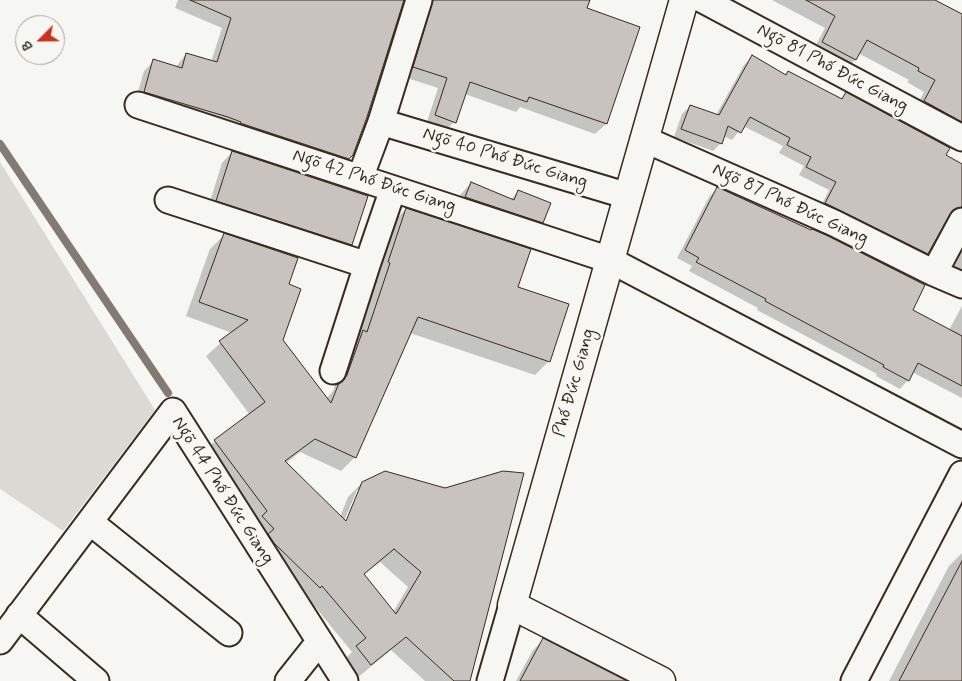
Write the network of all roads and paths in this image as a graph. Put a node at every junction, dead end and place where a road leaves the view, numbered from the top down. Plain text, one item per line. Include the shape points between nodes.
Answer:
1 (419, 0) edge
2 (683, 1) edge
3 (138, 105) dead end
4 (381, 122) junction
5 (962, 138) edge
6 (644, 139) junction
7 (360, 178) junction
8 (393, 188) junction
9 (628, 196) junction
10 (168, 200) dead end
11 (962, 221) edge
12 (610, 260) junction
13 (367, 265) junction
14 (934, 273) junction
15 (962, 285) edge
16 (333, 371) dead end
17 (962, 445) edge
18 (962, 474) edge
19 (90, 522) junction
20 (512, 605) junction
21 (20, 615) junction
22 (229, 633) dead end
23 (0, 641) edge
24 (319, 642) junction
25 (96, 681) edge
26 (288, 681) edge
27 (344, 681) edge
28 (490, 681) edge
29 (661, 681) edge
30 (854, 681) edge

1 - 4 street
2 - 5 street, Ngõ 81 Phố Đức Giang
2 - 6 street, Phố Đức Giang
3 - 7 street, Ngõ 42 Phố Đức Giang
4 - 7 street
4 - 9 street, Ngõ 40 Phố Đức Giang
6 - 9 street, Phố Đức Giang
6 - 14 street, Ngõ 87 Phố Đức Giang via 834,223
7 - 8 street, Ngõ 42 Phố Đức Giang
8 - 12 street, Ngõ 42 Phố Đức Giang
8 - 13 street
9 - 12 street, Phố Đức Giang
10 - 13 street
11 - 14 street
12 - 17 street, Ngõ 42 Phố Đức Giang
12 - 20 street, Phố Đức Giang
13 - 16 street
14 - 15 street, Ngõ 87 Phố Đức Giang
18 - 30 street
19 - 21 street, Ngõ 44 Phố Đức Giang
19 - 22 street
19 - 24 street, Ngõ 44 Phố Đức Giang via 173,411
20 - 28 street
20 - 29 street
21 - 23 street, Ngõ 44 Phố Đức Giang
21 - 25 street
24 - 26 street
24 - 27 street, Ngõ 44 Phố Đức Giang

